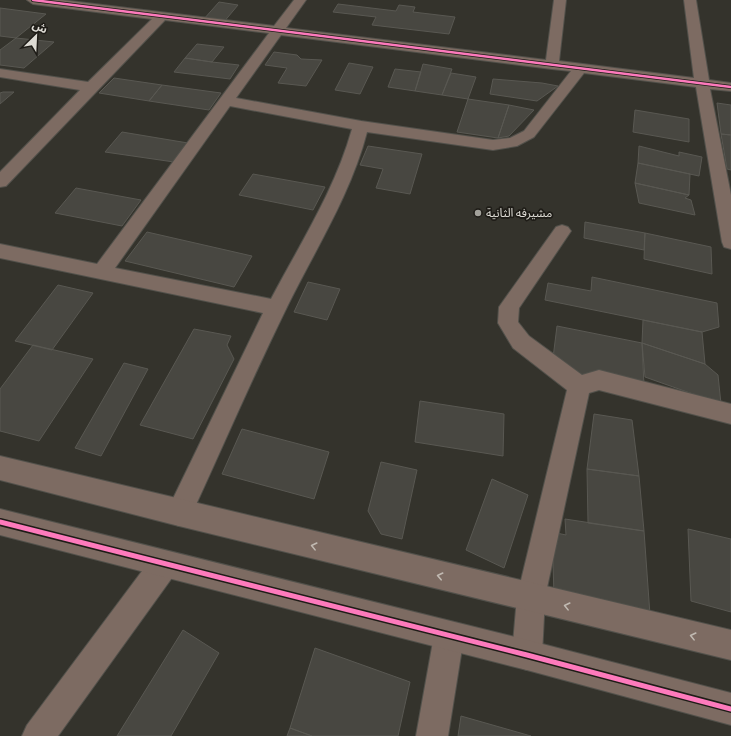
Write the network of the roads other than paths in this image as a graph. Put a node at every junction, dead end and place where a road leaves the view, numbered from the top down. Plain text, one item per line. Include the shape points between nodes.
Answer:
1 (33, 0) edge
2 (300, 0) edge
3 (560, 0) edge
4 (690, 0) edge
5 (52, 1) edge
6 (162, 16) junction
7 (277, 30) junction
8 (552, 64) junction
9 (581, 68) junction
10 (0, 73) edge
11 (702, 83) junction
12 (91, 87) junction
13 (731, 87) edge
14 (226, 101) junction
15 (361, 126) junction
16 (0, 182) edge
17 (562, 231) dead end
18 (731, 242) edge
19 (0, 251) edge
20 (102, 271) junction
21 (276, 308) junction
22 (579, 386) junction
23 (731, 414) edge
24 (0, 468) edge
25 (179, 514) junction
26 (0, 522) edge
27 (164, 564) junction
28 (531, 597) junction
29 (449, 636) junction
30 (731, 645) edge
31 (527, 655) junction
32 (731, 709) edge
33 (38, 736) edge
34 (432, 736) edge

1 - 5 street
2 - 7 street
3 - 8 street
4 - 11 street
5 - 6 street
6 - 7 street
6 - 12 street
7 - 8 street
7 - 14 street
8 - 9 street
9 - 11 street
9 - 15 street via 529,134 519,142 493,145
10 - 12 street
11 - 13 street
11 - 18 street
12 - 16 street
14 - 15 street
14 - 20 street
15 - 21 street via 342,182
17 - 22 street via 509,307 508,323 521,342
19 - 20 street
20 - 21 street
21 - 25 street
22 - 23 street via 599,380
22 - 28 street
24 - 25 street
28 -> 25 street
26 - 27 street
27 - 29 street
27 - 33 street
30 -> 28 street
28 - 31 street
29 - 31 street
29 - 34 street
31 - 32 street

